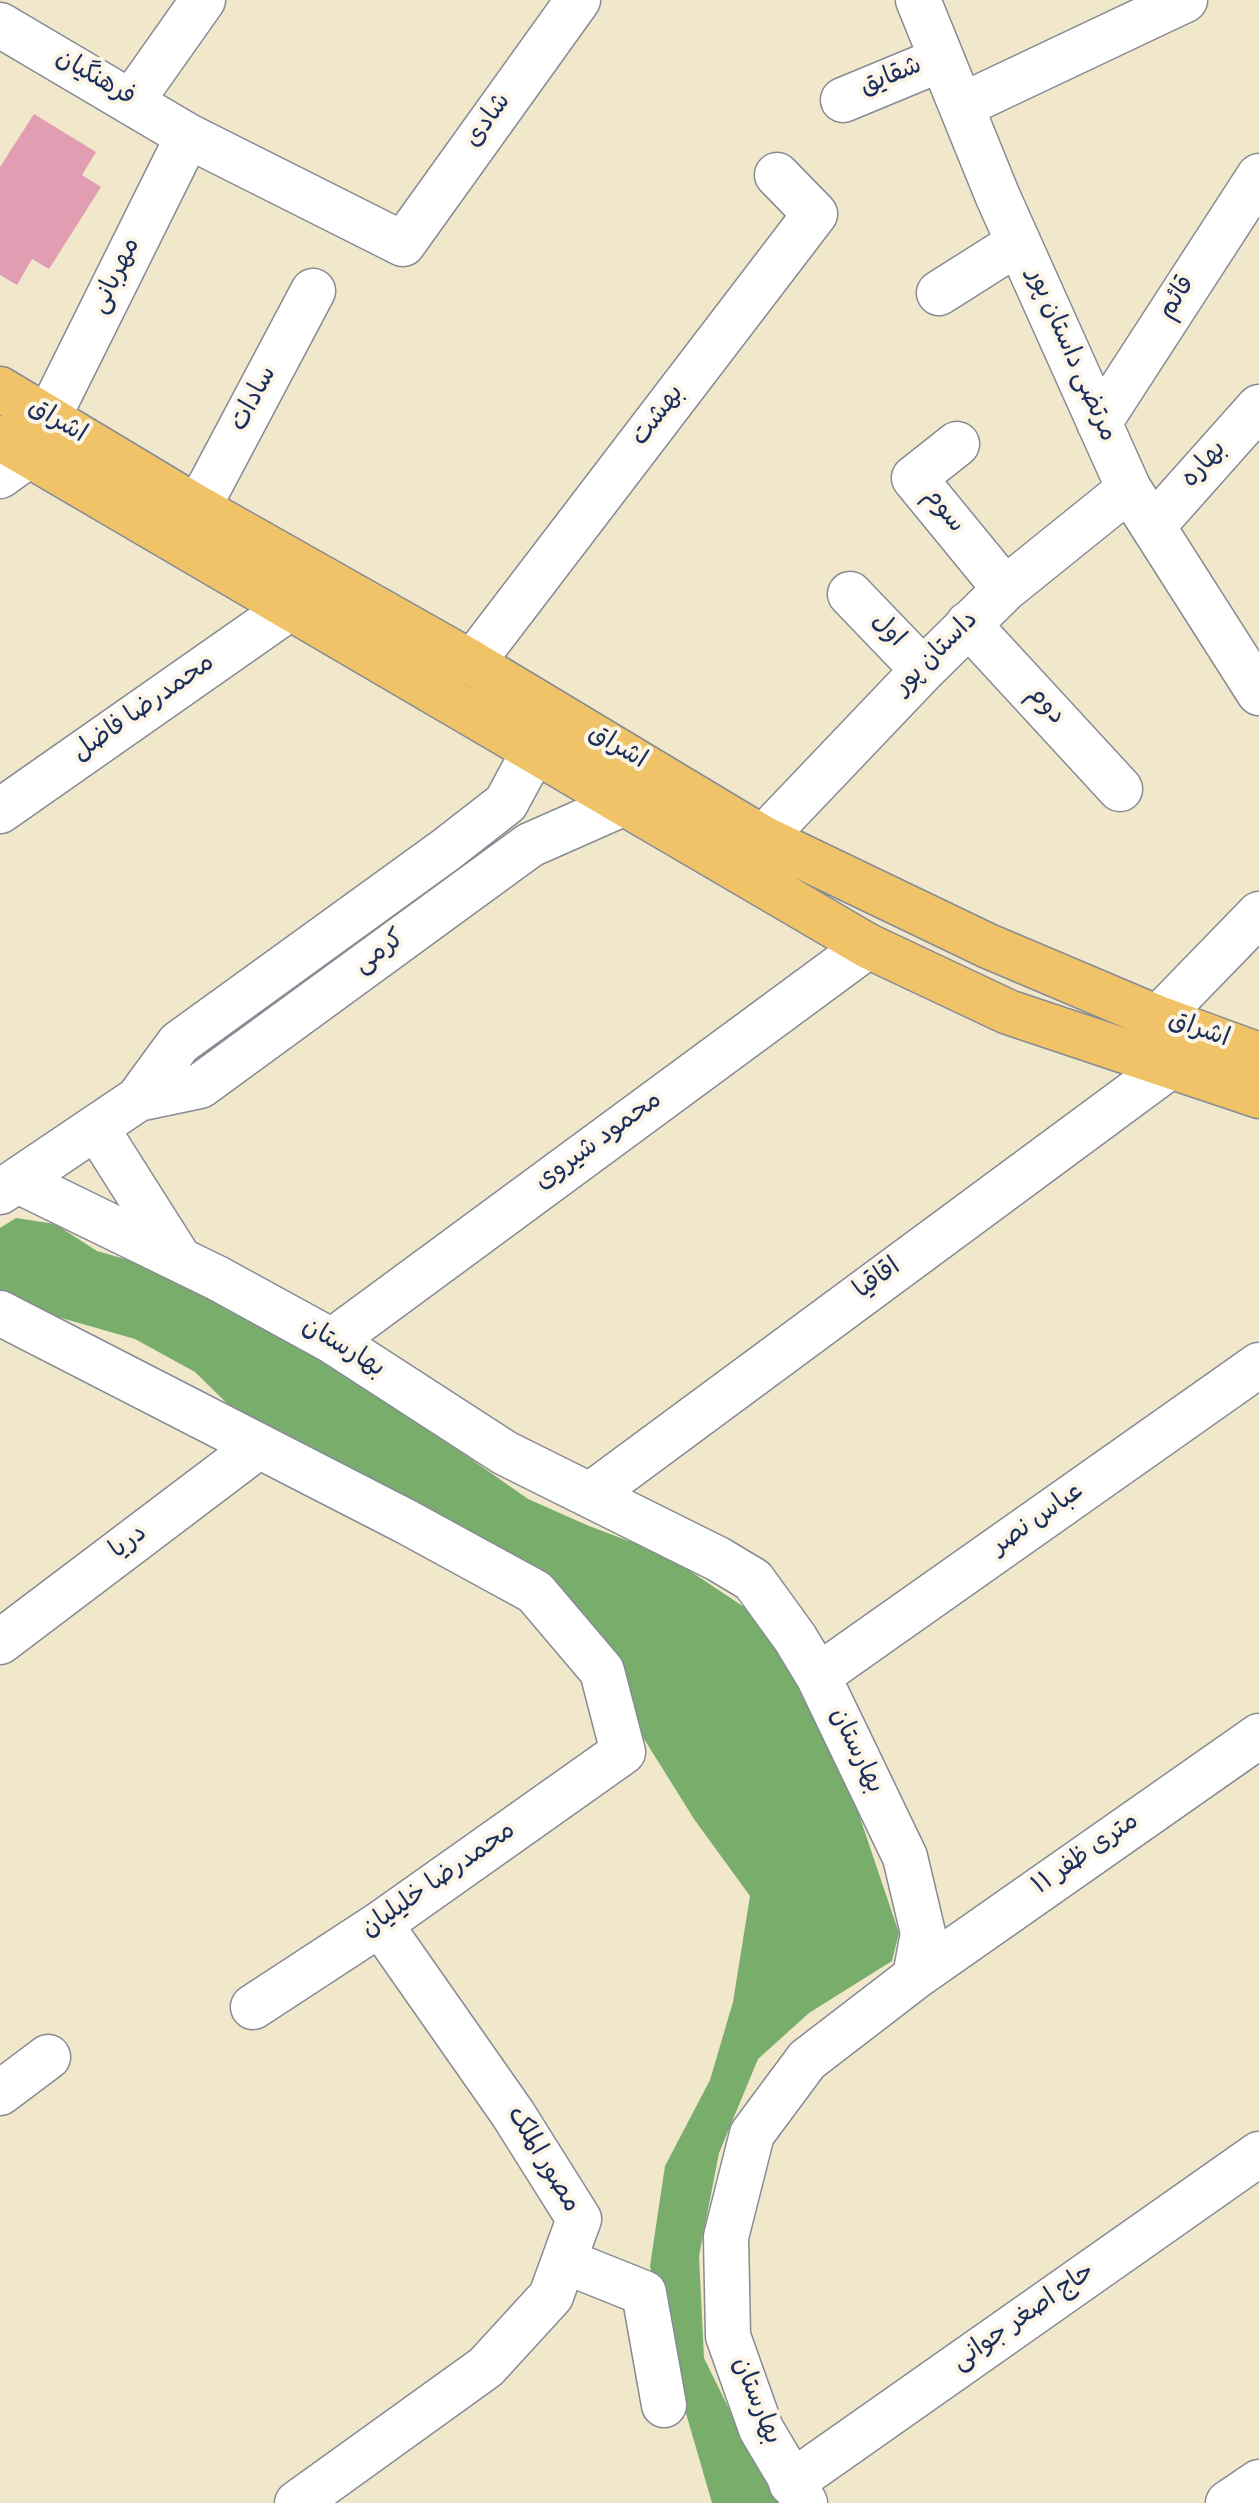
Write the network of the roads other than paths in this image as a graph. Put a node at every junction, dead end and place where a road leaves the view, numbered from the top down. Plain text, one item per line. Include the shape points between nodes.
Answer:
1 (203, 0) edge
2 (578, 0) edge
3 (918, 0) edge
4 (1185, 0) edge
5 (0, 25) edge
6 (942, 59) junction
7 (843, 100) dead end
8 (131, 102) junction
9 (961, 106) junction
10 (188, 136) junction
11 (777, 175) dead end
12 (1259, 176) edge
13 (1018, 243) junction
14 (403, 244) joint
15 (313, 291) dead end
16 (939, 293) dead end
17 (0, 389) edge
18 (1259, 407) edge
19 (1099, 423) junction
20 (957, 444) dead end
21 (19, 447) edge
22 (1129, 489) junction
23 (198, 508) junction
24 (1153, 526) junction
25 (1005, 589) junction
26 (850, 594) dead end
27 (290, 608) junction
28 (968, 624) junction
29 (472, 663) junction
30 (923, 670) junction
31 (1259, 693) edge
32 (534, 751) junction
33 (1120, 789) dead end
34 (625, 803) junction
35 (0, 811) edge
36 (763, 838) junction
37 (1259, 914) edge
38 (868, 946) junction
39 (1158, 1018) junction
40 (1259, 1055) edge
41 (1169, 1067) junction
42 (1259, 1096) edge
43 (138, 1099) junction
44 (97, 1129) junction
45 (9, 1187) edge
46 (180, 1260) junction
47 (0, 1313) edge
48 (332, 1341) junction
49 (1259, 1365) edge
50 (259, 1446) junction
51 (590, 1495) junction
52 (0, 1642) edge
53 (818, 1676) junction
54 (1259, 1736) edge
55 (380, 1924) junction
56 (915, 1977) junction
57 (253, 2007) dead end
58 (48, 2057) dead end
59 (0, 2093) edge
60 (1259, 2154) edge
61 (564, 2261) junction
62 (664, 2405) dead end
63 (1259, 2482) edge
64 (798, 2493) edge
65 (297, 2503) edge
66 (1228, 2503) edge

1 - 8 street
2 - 14 street, شادی
3 - 6 street, مرتضی داستان پور
4 - 9 street
5 - 8 street, فرهنگیان
6 - 7 street, شقایق
6 - 9 street, مرتضی داستان پور
8 - 10 street, فرهنگیان
9 - 13 street, مرتضی داستان پور
10 - 14 street, فرهنگیان
10 - 21 street, مهربانی
11 - 29 street, بهشت via 815,214
12 - 19 street, قائم
13 - 16 street
13 - 19 street, مرتضی داستان پور
15 - 23 street, سادات
17 - 21 main road, اشراق
18 - 24 street, بهاره
19 - 22 street, مرتضی داستان پور
20 - 25 street, سوم via 914,478
21 - 23 main road, اشراق
21 - 27 main road, اشراق
22 - 24 street, مرتضی داستان پور
22 - 25 street, داستان پور
23 - 29 main road, اشراق
24 - 31 street, مرتضی داستان پور
25 - 28 street, داستان پور
26 - 30 street, اول
27 - 32 main road, اشراق
27 - 35 street, محمدرضا فاضل
28 - 30 street, داستان پور
28 - 33 street, دوم
29 - 36 main road, اشراق
30 - 36 street, داستان پور
32 - 34 main road, اشراق
32 - 43 street, کرمی via 506,803 179,1043
34 - 38 main road, اشراق
34 - 43 street, کرمی via 530,845 200,1086
36 - 39 main road, اشراق via 988,946
37 - 39 street
38 - 41 main road, اشراق via 1008,1012
38 - 48 street, محمود شیروی
39 - 40 main road, اشراق
41 - 42 main road, اشراق
41 - 51 street, اقاقیا
43 - 44 street, کرمی
44 - 45 street, کرمی
44 - 46 street
45 - 46 street, بهارستان
46 - 48 street, بهارستان
47 - 50 street
48 - 51 street, بهارستان via 505,1453
49 - 53 street, عباس نصر
50 - 52 street, دریا
50 - 55 street, محمدرضا خلیلیان via 535,1592 602,1671 623,1752
51 - 53 street, بهارستان via 753,1580
53 - 56 street, بهارستان via 905,1857 923,1933
54 - 56 street, ۱۱ متری ظفر
55 - 57 street, محمدرضا خلیلیان
55 - 61 street, مصور الملک via 513,2114 579,2219
56 - 64 street, بهارستان via 807,2060 752,2134 726,2237 728,2336 761,2429
58 - 59 street
60 - 64 street, حاج اصغر جوانی
61 - 62 street via 644,2293
61 - 65 street, مصور الملک via 551,2296 486,2367
63 - 66 street

